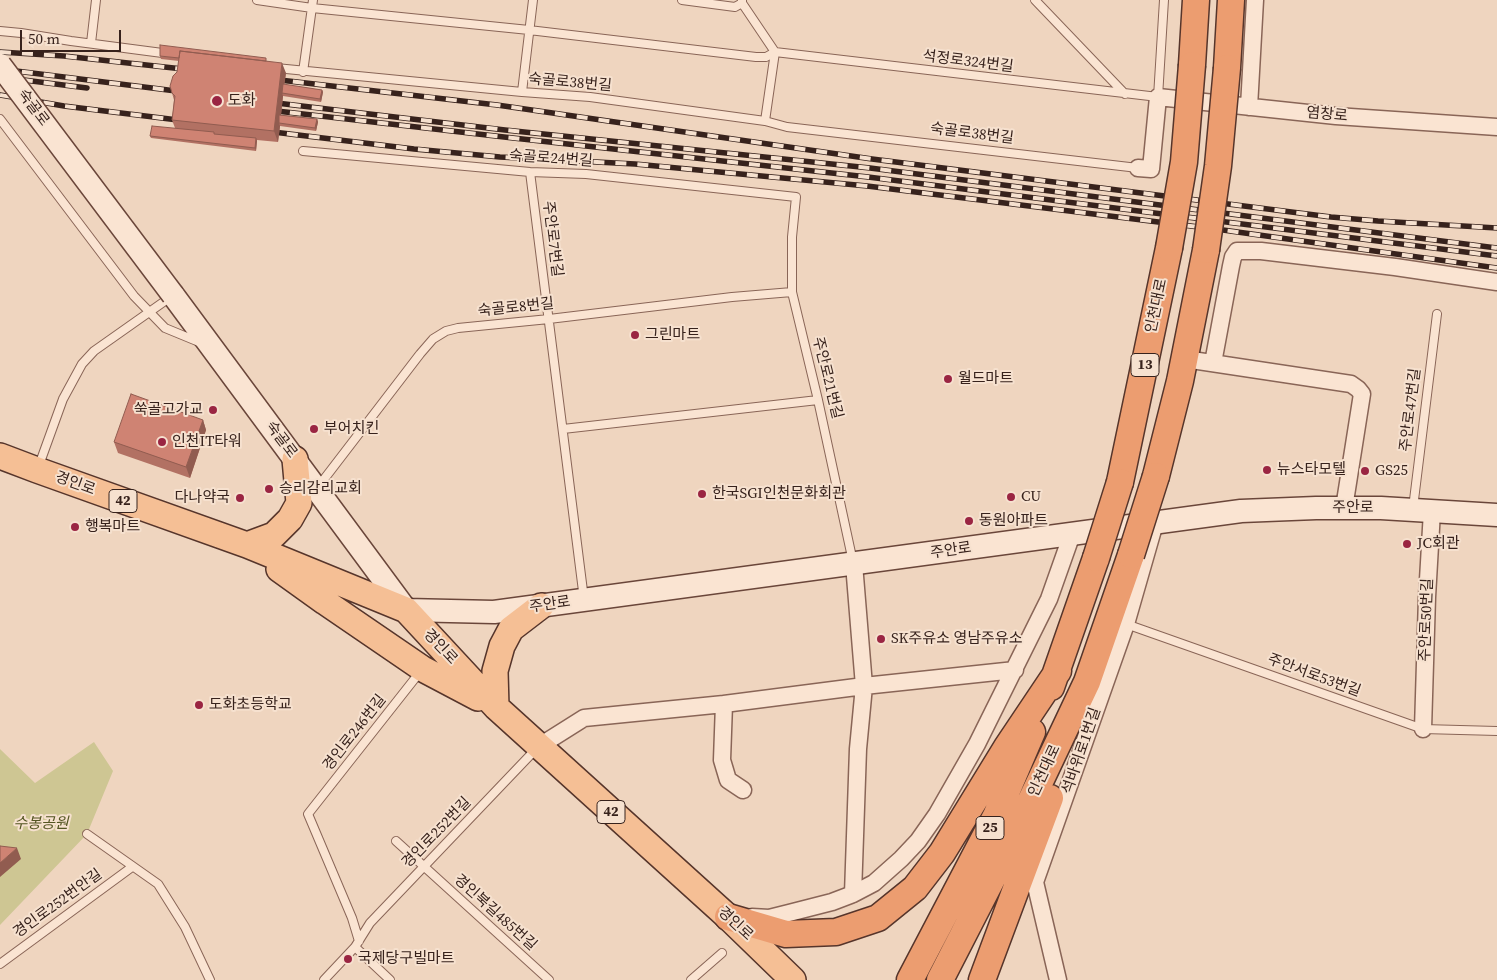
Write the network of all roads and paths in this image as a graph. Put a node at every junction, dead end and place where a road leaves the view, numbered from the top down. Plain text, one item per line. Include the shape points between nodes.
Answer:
1 (96, 0) edge
2 (258, 0) edge
3 (533, 0) edge
4 (682, 0) edge
5 (1035, 0) edge
6 (1164, 0) edge
7 (1196, 0) edge
8 (1231, 0) edge
9 (1255, 0) edge
10 (742, 1) edge
11 (312, 4) edge
12 (529, 30) junction
13 (0, 31) edge
14 (91, 43) junction
15 (775, 52) junction
16 (177, 55) edge
17 (0, 65) edge
18 (264, 66) edge
19 (303, 72) junction
20 (522, 92) junction
21 (1125, 94) junction
22 (1158, 98) junction
23 (1249, 107) junction
24 (0, 120) edge
25 (765, 121) junction
26 (1497, 127) edge
27 (303, 151) dead end
28 (1138, 168) joint
29 (530, 172) junction
30 (796, 197) joint
31 (1497, 282) edge
32 (792, 292) junction
33 (173, 295) junction
34 (149, 313) junction
35 (1437, 314) dead end
36 (549, 319) junction
37 (211, 346) junction
38 (1185, 359) junction
39 (1213, 363) junction
40 (818, 400) junction
41 (562, 429) junction
42 (0, 456) edge
43 (295, 460) junction
44 (37, 470) junction
45 (316, 488) junction
46 (1344, 508) junction
47 (1422, 511) junction
48 (1497, 515) edge
49 (1155, 523) junction
50 (1072, 534) junction
51 (247, 545) junction
52 (854, 564) junction
53 (584, 600) junction
54 (541, 606) junction
55 (406, 610) junction
56 (1126, 624) junction
57 (423, 668) junction
58 (1015, 670) junction
59 (1058, 671) junction
60 (1086, 682) junction
61 (864, 686) junction
62 (724, 704) junction
63 (496, 707) junction
64 (1423, 729) junction
65 (1497, 731) edge
66 (538, 746) junction
67 (743, 790) dead end
68 (87, 834) dead end
69 (396, 842) dead end
70 (424, 866) junction
71 (132, 867) junction
72 (853, 894) junction
73 (728, 917) junction
74 (357, 944) junction
75 (722, 953) dead end
76 (0, 964) edge
77 (210, 980) edge
78 (324, 980) edge
79 (390, 980) edge
80 (549, 980) edge
81 (691, 980) edge
82 (793, 980) edge
83 (910, 980) edge
84 (940, 980) edge
85 (982, 980) edge
86 (1058, 980) edge

1 - 14 lane
2 - 11 lane, 석정로324번길
3 - 12 lane
4 - 10 lane via 735,7
5 - 21 lane
6 - 22 lane
7 - 59 highway, 인천대로 / 13, bridge via 1184,162 1169,248 1120,482
8 - 38 highway, 13, bridge via 1218,166
9 - 23 street
10 - 15 lane
11 - 12 lane, 석정로324번길
11 - 19 lane
12 - 15 lane, 석정로324번길 via 756,57 766,57
12 - 20 lane
13 - 14 lane
14 - 16 lane
15 - 21 lane, 석정로324번길
15 - 25 lane
17 - 33 main road, 숙골로, bridge
18 - 19 lane, 숙골로38번길
19 - 20 lane, 숙골로38번길
20 - 25 lane, 숙골로38번길 via 590,97
21 - 22 lane, 석정로324번길
22 - 23 street, 염창로
22 - 28 street via 1151,169
23 - 26 street, 염창로
24 - 34 lane
25 - 28 lane, 숙골로38번길 via 787,127
27 - 29 lane, 숙골로24번길
29 - 30 lane, 숙골로24번길 via 586,174
29 - 36 lane, 주안로7번길
30 - 32 lane, 주안로21번길
31 - 39 street via 1262,251 1238,252 1233,257
32 - 36 lane, 숙골로8번길
32 - 40 lane, 주안로21번길
33 - 34 lane
33 - 37 main road, 숙골로
34 - 37 lane via 165,328
34 - 44 lane via 94,351 82,364 63,399
35 - 47 lane, 주안로47번길
36 - 41 lane, 주안로7번길
36 - 45 lane, 숙골로8번길 via 458,328 434,339
37 - 43 main road, 숙골로
38 - 39 street
38 - 60 highway, 인천대로 / 13, bridge via 1156,476
39 - 46 street via 1351,384 1358,389 1362,394
40 - 41 lane
40 - 52 lane, 주안로21번길
41 - 53 lane, 주안로7번길
42 - 44 main road, 경인로 / 42
43 - 45 main road, 숙골로
43 - 51 main road via 298,503 290,520 274,535
44 - 51 main road, 경인로 / 42
45 - 55 main road, 숙골로
46 - 47 main road, 주안로
46 - 49 main road, 주안로 via 1241,511
47 - 48 main road, 주안로
47 - 64 street, 주안로50번길 via 1428,588
49 - 50 main road, 주안로
49 - 56 street, 석바위로1번길
50 - 52 main road, 주안로
50 - 58 street via 1049,599
51 - 55 main road, 경인로 / 42
51 - 57 main road
52 - 53 main road, 주안로
52 - 61 street
53 - 54 main road, 주안로
54 - 55 main road, 주안로 via 494,612
54 - 63 main road via 511,629 502,646 495,671
55 - 63 main road, 경인로 / 42
56 - 64 lane, 주안서로53번길
56 - 86 street, 석바위로1번길 via 1035,882
57 - 63 main road
57 - 74 lane, 경인로246번길 via 308,814 352,918
58 - 61 street
58 - 72 street via 937,814 901,859 874,883
59 - 73 highway via 942,853 915,888 878,918 836,932 786,934
59 - 83 highway, 인천대로 / 25 via 996,816
60 - 84 highway, 인천대로 / 25 via 1016,832
60 - 85 highway via 1058,775
61 - 62 street
61 - 72 street via 858,749
62 - 66 street via 584,718
62 - 67 street via 722,760 728,780
63 - 66 main road, 경인로 / 42
64 - 65 lane, 주안서로53번길
66 - 70 lane, 경인로252번길
66 - 73 main road, 경인로 / 42
68 - 71 lane, 경인로252번안길
69 - 70 lane, 경인북길485번길
70 - 74 lane, 경인로252번길 via 370,923
70 - 80 lane, 경인북길485번길
71 - 76 lane, 경인로252번안길
71 - 77 lane, 경인로252번안길 via 158,884 185,927
72 - 73 street via 769,918
73 - 82 main road, 경인로 / 42
74 - 78 lane, 경인로252번길
74 - 79 lane
75 - 81 lane

